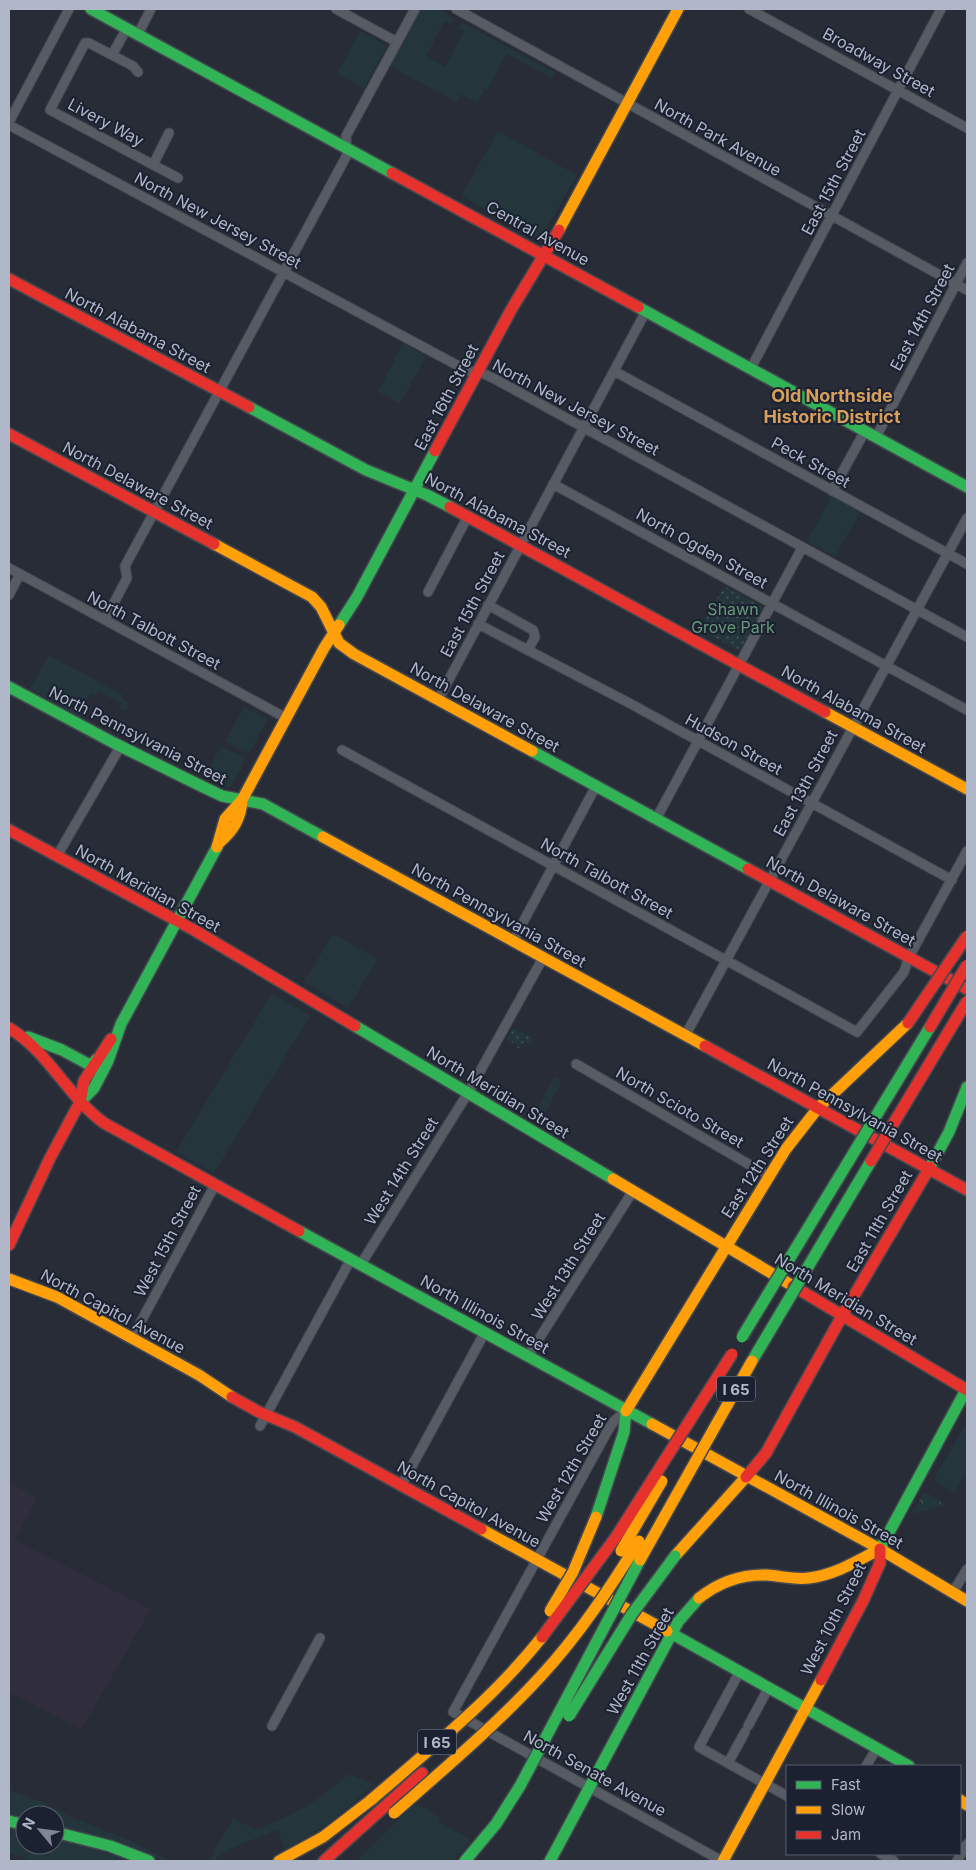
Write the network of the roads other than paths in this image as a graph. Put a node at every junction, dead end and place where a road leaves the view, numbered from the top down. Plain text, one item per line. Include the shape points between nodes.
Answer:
1 (69, 9) edge
2 (92, 9) edge
3 (152, 9) edge
4 (336, 9) edge
5 (415, 9) edge
6 (456, 9) edge
7 (678, 9) edge
8 (749, 9) edge
9 (942, 9) edge
10 (127, 28) junction
11 (138, 34) junction
12 (397, 42) junction
13 (112, 55) junction
14 (138, 72) dead end
15 (898, 90) junction
16 (627, 104) junction
17 (9, 123) edge
18 (967, 128) edge
19 (169, 133) dead end
20 (346, 147) junction
21 (153, 165) junction
22 (178, 178) dead end
23 (831, 216) junction
24 (545, 255) junction
25 (967, 263) edge
26 (284, 272) junction
27 (9, 279) edge
28 (956, 284) junction
29 (967, 290) edge
30 (646, 311) junction
31 (751, 368) junction
32 (614, 371) junction
33 (477, 373) junction
34 (220, 392) junction
35 (584, 427) junction
36 (865, 431) junction
37 (9, 434) edge
38 (876, 437) junction
39 (553, 484) junction
40 (967, 487) edge
41 (415, 489) junction
42 (832, 491) junction
43 (155, 512) junction
44 (468, 516) junction
45 (967, 518) edge
46 (520, 545) junction
47 (802, 548) junction
48 (947, 553) junction
49 (967, 564) edge
50 (9, 568) edge
51 (20, 574) junction
52 (428, 592) dead end
53 (9, 595) edge
54 (772, 603) junction
55 (488, 605) junction
56 (916, 610) junction
57 (105, 620) junction
58 (478, 624) junction
59 (334, 634) junction
60 (967, 637) edge
61 (528, 650) junction
62 (739, 664) junction
63 (886, 666) junction
64 (9, 687) edge
65 (438, 700) junction
66 (967, 710) edge
67 (286, 718) junction
68 (853, 727) junction
69 (697, 741) junction
70 (120, 747) junction
71 (342, 750) dead end
72 (596, 786) junction
73 (967, 789) edge
74 (242, 800) junction
75 (811, 803) junction
76 (656, 819) junction
77 (9, 830) edge
78 (967, 851) edge
79 (57, 856) junction
80 (553, 866) junction
81 (952, 880) junction
82 (769, 881) junction
83 (177, 921) junction
84 (967, 936) edge
85 (513, 941) junction
86 (909, 957) junction
87 (542, 958) junction
88 (726, 960) junction
89 (967, 965) edge
90 (967, 990) edge
91 (967, 1001) edge
92 (121, 1024) junction
93 (14, 1031) edge
94 (685, 1036) junction
95 (97, 1058) junction
96 (576, 1064) dead end
97 (967, 1087) edge
98 (468, 1093) junction
99 (80, 1102) junction
100 (818, 1108) junction
101 (928, 1169) junction
102 (769, 1176) junction
103 (215, 1185) junction
104 (967, 1190) edge
105 (633, 1191) junction
106 (9, 1245) edge
107 (726, 1246) junction
108 (356, 1262) junction
109 (9, 1279) edge
110 (842, 1316) junction
111 (485, 1332) junction
112 (132, 1338) junction
113 (732, 1354) junction
114 (528, 1356) junction
115 (742, 1379) junction
116 (967, 1389) edge
117 (626, 1411) junction
118 (266, 1415) junction
119 (260, 1426) dead end
120 (746, 1477) junction
121 (401, 1486) junction
122 (880, 1549) junction
123 (537, 1560) junction
124 (967, 1569) edge
125 (953, 1592) junction
126 (967, 1600) edge
127 (672, 1634) junction
128 (320, 1638) dead end
129 (740, 1671) junction
130 (502, 1682) junction
131 (769, 1687) junction
132 (806, 1707) junction
133 (453, 1712) joint
134 (272, 1726) dead end
135 (877, 1748) junction
136 (728, 1763) junction
137 (867, 1765) edge
138 (907, 1765) edge
139 (765, 1784) junction
140 (520, 1786) junction
141 (589, 1788) junction
142 (786, 1795) edge
143 (65, 1835) edge
144 (883, 1855) edge
145 (149, 1861) edge
146 (278, 1861) edge
147 (324, 1861) edge
148 (340, 1861) edge
149 (465, 1861) edge
150 (550, 1861) edge
151 (722, 1861) edge
152 (894, 1861) edge

1 - 17 street
2 - 10 main road, Central Avenue
3 - 11 street
4 - 12 street
5 - 12 street
6 - 16 street, North Park Avenue
7 - 16 main road, East 16th Street
8 - 15 street, Broadway Street
9 - 15 street, East 15th Street
10 - 11 main road, Central Avenue
10 - 13 street
11 - 20 main road, Central Avenue
12 - 20 street via 346,136
13 - 14 street
13 - 21 street, Livery Way via 85,43 50,110
15 - 18 street, Broadway Street
15 - 23 street, East 15th Street
16 - 23 street, North Park Avenue
16 - 24 main road, East 16th Street
17 - 26 street, North New Jersey Street
19 - 21 street, Livery Way
20 - 24 main road, Central Avenue
20 - 26 street via 347,155
21 - 22 street, Livery Way
23 - 28 street, North Park Avenue
23 - 31 street, East 15th Street
24 - 30 main road, Central Avenue
24 - 33 main road, East 16th Street
25 - 28 street, East 14th Street
26 - 33 street, North New Jersey Street
26 - 34 street
27 - 34 main road, North Alabama Street
28 - 29 street, North Park Avenue
28 - 38 street, East 14th Street
30 - 31 main road, Central Avenue
30 - 32 street, East 15th Street
31 - 36 main road, Central Avenue
32 - 35 street, East 15th Street
32 - 42 street, Peck Street
33 - 35 street, North New Jersey Street via 488,375
33 - 41 main road, East 16th Street
34 - 41 main road, North Alabama Street via 366,470
34 - 43 street
35 - 39 street, East 15th Street
35 - 47 street, North New Jersey Street
36 - 38 main road, Central Avenue
36 - 42 street
37 - 43 main road, North Delaware Street
38 - 40 main road, Central Avenue
39 - 46 street, East 15th Street
39 - 54 street, North Ogden Street
41 - 44 main road, North Alabama Street
41 - 59 main road, East 16th Street
42 - 48 street, Peck Street
43 - 57 street via 125,566 127,578
43 - 59 main road, North Delaware Street via 312,597 321,607
44 - 46 main road, North Alabama Street
44 - 52 street
45 - 48 street, East 13th Street
46 - 55 street, East 15th Street
46 - 62 main road, North Alabama Street
47 - 54 street
47 - 56 street, North New Jersey Street
48 - 49 street, Peck Street
48 - 56 street, East 13th Street
50 - 51 street, North Talbott Street
51 - 53 street
51 - 57 street, North Talbott Street
54 - 62 street
54 - 63 street, North Ogden Street
55 - 58 street, East 15th Street
55 - 61 street via 533,630 535,637
56 - 60 street, North New Jersey Street
56 - 63 street, East 13th Street
57 - 67 street, North Talbott Street
58 - 61 street, Hudson Street
58 - 65 street, East 15th Street
59 - 65 main road, North Delaware Street via 346,650
59 - 67 main road, East 16th Street
61 - 69 street, Hudson Street
62 - 68 main road, North Alabama Street
62 - 69 street
63 - 66 street, North Ogden Street
63 - 68 street, East 13th Street
64 - 70 main road, North Pennsylvania Street
65 - 72 main road, North Delaware Street
67 - 74 main road, East 16th Street
68 - 73 main road, North Alabama Street
68 - 75 street, East 13th Street
69 - 75 street, Hudson Street
69 - 76 street
70 - 74 main road, North Pennsylvania Street via 225,797
70 - 79 street
71 - 80 street, North Talbott Street
72 - 76 main road, North Delaware Street
72 - 80 street
74 - 83 main road, East 16th Street via 231,809 220,828 219,843
74 - 85 main road, North Pennsylvania Street via 263,804
75 - 81 street, Hudson Street
75 - 82 street, East 13th Street
76 - 82 main road, North Delaware Street
77 - 79 main road, North Meridian Street
78 - 81 street
79 - 83 main road, North Meridian Street
80 - 85 street
80 - 88 street, North Talbott Street
81 - 86 street
82 - 86 main road, North Delaware Street
82 - 88 street, East 13th Street
83 - 92 main road, East 16th Street
83 - 98 main road, North Meridian Street
84 - 100 main road, East 12th Street, bridge via 908,1023
85 - 87 main road, North Pennsylvania Street
86 - 88 street, North Talbott Street via 904,972 857,1032
86 - 90 main road, North Delaware Street
87 - 94 main road, North Pennsylvania Street
87 - 98 street
88 - 94 street, East 13th Street
89 - 113 main road, I 65, bridge
91 - 115 main road, I 65, bridge
92 - 95 main road
92 - 99 main road via 94,1088
93 - 95 main road via 88,1064
93 - 99 main road, North Illinois Street via 44,1056
94 - 100 main road, North Pennsylvania Street
95 - 99 main road via 84,1080
96 - 102 street, North Scioto Street
97 - 101 main road, East 11th Street via 944,1142
98 - 105 main road, North Meridian Street
98 - 108 street, West 14th Street
99 - 103 main road, North Illinois Street via 110,1127
99 - 106 main road
100 - 101 main road, North Pennsylvania Street
100 - 102 main road, East 12th Street via 796,1134
101 - 104 main road, North Pennsylvania Street
101 - 110 main road, East 11th Street
102 - 107 main road, East 12th Street
103 - 108 main road, North Illinois Street
103 - 112 street, West 15th Street
105 - 107 main road, North Meridian Street
105 - 114 street, West 13th Street
107 - 110 main road, North Meridian Street
107 - 117 main road, West 12th Street
108 - 111 main road, North Illinois Street
108 - 118 street, West 14th Street
109 - 112 main road, North Capitol Avenue via 57,1296
110 - 116 main road, North Meridian Street
110 - 120 main road via 766,1453
111 - 114 main road, North Illinois Street
111 - 121 street
112 - 118 main road, North Capitol Avenue
113 - 130 main road, I 65, bridge via 581,1586
113 - 147 main road, bridge via 666,1476 578,1615 496,1708
114 - 117 main road, North Illinois Street
115 - 140 main road, I 65, bridge via 654,1535
115 - 148 main road, bridge via 615,1579 570,1642 496,1722
116 - 122 main road, West 10th Street
117 - 120 main road, North Illinois Street
117 - 123 street, West 12th Street via 607,1432
117 - 130 main road, bridge via 624,1432 584,1550 567,1584
118 - 119 street, West 14th Street
118 - 121 main road, North Capitol Avenue via 295,1427
120 - 122 main road, North Illinois Street
120 - 140 main road, bridge via 640,1600 553,1740
121 - 123 main road, North Capitol Avenue
122 - 125 main road, North Illinois Street
122 - 127 main road, West 11th Street via 826,1576 798,1579 742,1576 723,1583 693,1603
122 - 132 main road, West 10th Street via 876,1573
123 - 127 main road, North Capitol Avenue
123 - 133 street, West 12th Street
124 - 125 street
125 - 126 main road, North Illinois Street
127 - 129 main road, North Capitol Avenue
127 - 141 main road, West 11th Street
128 - 134 street
129 - 131 main road, North Capitol Avenue
129 - 136 street via 699,1747
130 - 146 main road, I 65, bridge via 371,1800 323,1837
131 - 132 main road, North Capitol Avenue
131 - 136 street
132 - 135 main road, North Capitol Avenue
132 - 139 main road, West 10th Street
133 - 141 street, North Senate Avenue
135 - 137 street
135 - 138 main road, North Capitol Avenue
136 - 139 street
139 - 142 street
139 - 151 main road, West 10th Street
140 - 149 main road, I 65 via 496,1824
141 - 150 main road, West 11th Street
141 - 151 street, North Senate Avenue
143 - 145 main road via 110,1846
144 - 152 street

